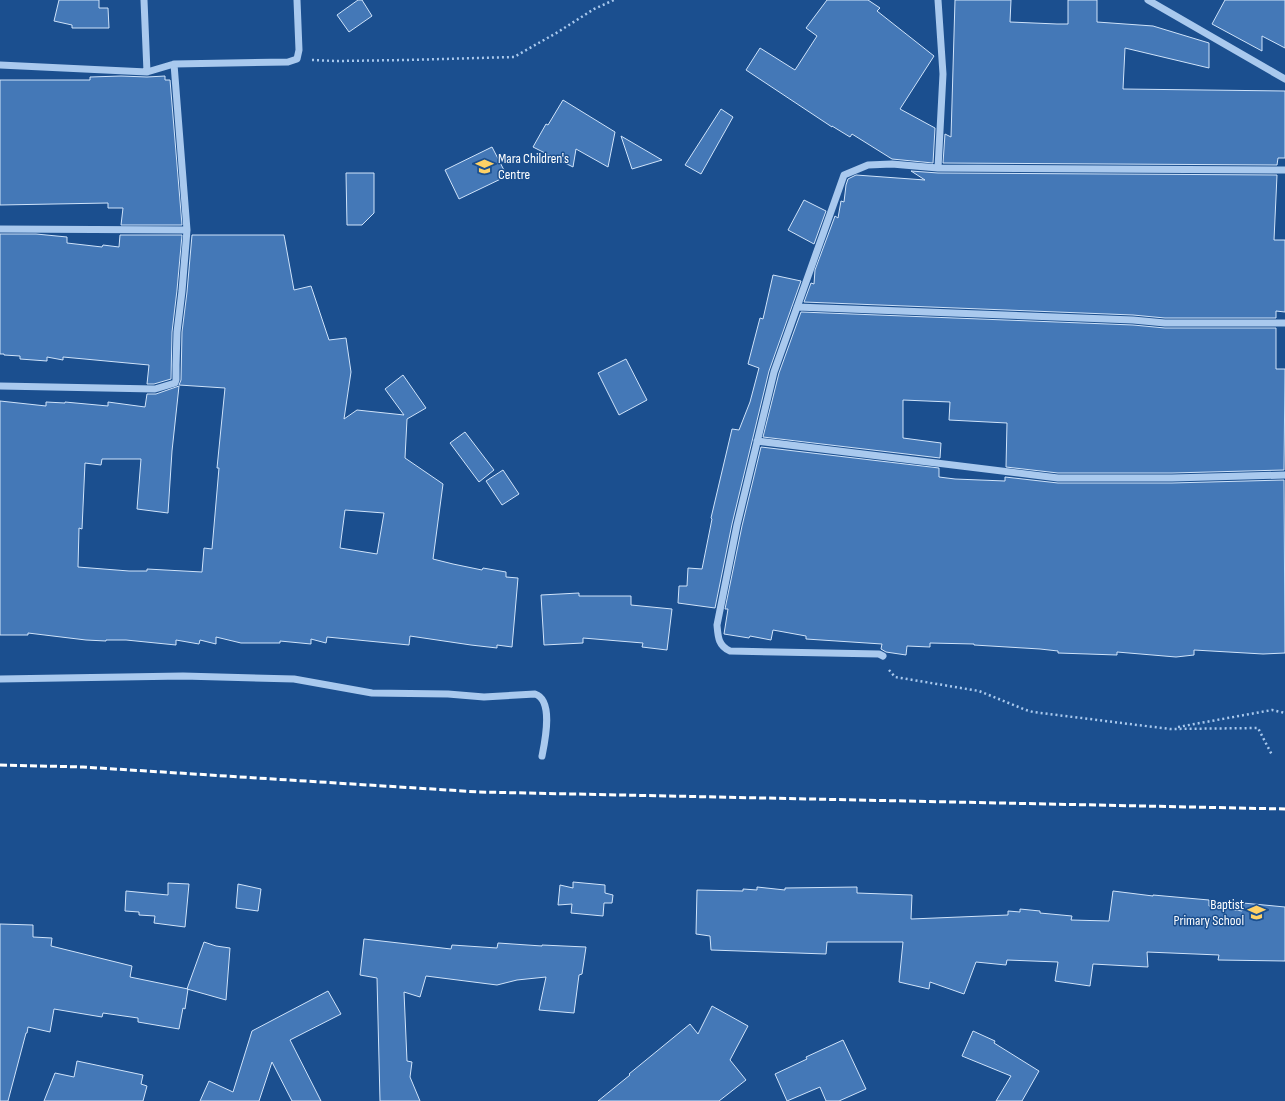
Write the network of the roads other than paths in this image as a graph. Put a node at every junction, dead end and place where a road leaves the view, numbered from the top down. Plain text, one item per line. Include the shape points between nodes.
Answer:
1 (144, 0) edge
2 (297, 0) edge
3 (938, 0) edge
4 (1148, 0) edge
5 (174, 64) junction
6 (0, 65) edge
7 (147, 72) junction
8 (1285, 79) edge
9 (938, 168) junction
10 (1285, 170) edge
11 (0, 229) edge
12 (187, 230) junction
13 (797, 307) junction
14 (1285, 323) edge
15 (0, 386) edge
16 (757, 441) junction
17 (1285, 475) edge
18 (883, 656) road end
19 (0, 679) edge
20 (542, 756) dead end

1 - 7 street
2 - 5 street via 297,59 288,62
3 - 9 street via 943,74
4 - 8 street
5 - 7 street
5 - 12 street
6 - 7 street
9 - 10 street
9 - 13 street via 892,164 868,165 844,176
11 - 12 street
12 - 15 street via 175,383 155,389
13 - 14 street via 1165,323
13 - 16 street via 774,372
16 - 17 street via 1058,478
16 - 18 street via 717,625 721,645 730,650
19 - 20 street via 183,676 294,678 372,693 484,697 535,694 544,700 547,715

